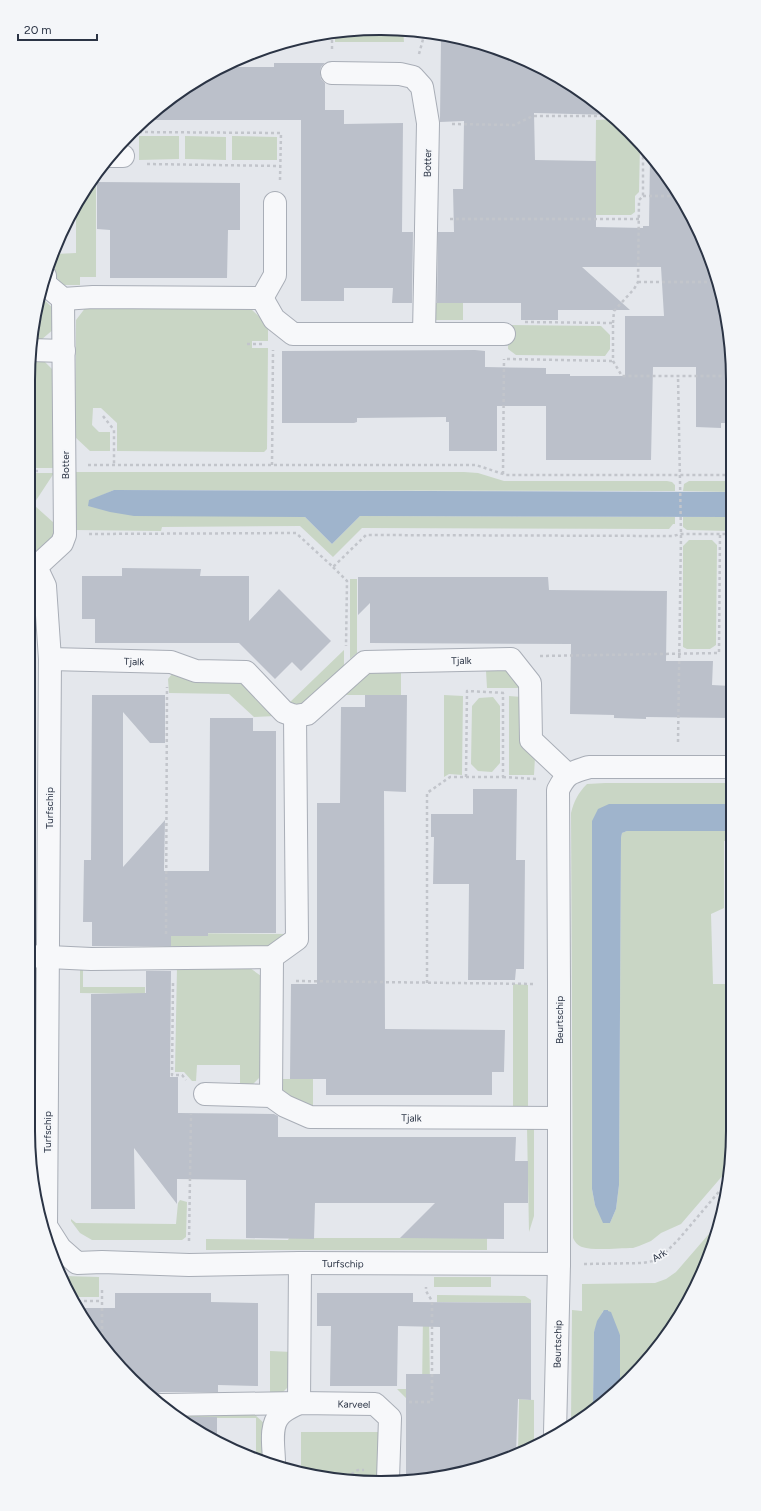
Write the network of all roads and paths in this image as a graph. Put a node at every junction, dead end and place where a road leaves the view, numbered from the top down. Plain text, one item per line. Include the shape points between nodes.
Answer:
1 (332, 73) dead end
2 (602, 116) edge
3 (428, 123) junction
4 (140, 132) edge
5 (118, 156) edge
6 (643, 156) edge
7 (280, 166) junction
8 (643, 196) junction
9 (672, 196) edge
10 (275, 203) joint
11 (426, 218) junction
12 (639, 219) junction
13 (638, 282) junction
14 (712, 282) edge
15 (48, 287) edge
16 (262, 298) junction
17 (63, 299) junction
18 (274, 319) junction
19 (613, 323) junction
20 (424, 334) junction
21 (504, 334) junction
22 (247, 344) dead end
23 (274, 344) junction
24 (37, 350) edge
25 (64, 351) junction
26 (504, 359) junction
27 (613, 361) junction
28 (678, 376) junction
29 (726, 376) edge
30 (103, 416) dead end
31 (65, 465) junction
32 (114, 465) junction
33 (272, 465) junction
34 (503, 474) junction
35 (679, 475) junction
36 (726, 475) edge
37 (681, 534) junction
38 (720, 534) junction
39 (726, 534) edge
40 (65, 535) junction
41 (35, 563) edge
42 (333, 567) junction
43 (35, 570) edge
44 (679, 654) junction
45 (50, 659) junction
46 (167, 661) junction
47 (521, 672) junction
48 (345, 679) junction
49 (503, 692) junction
50 (530, 693) junction
51 (295, 716) junction
52 (677, 767) junction
53 (726, 767) edge
54 (466, 777) junction
55 (503, 777) junction
56 (565, 777) junction
57 (38, 956) edge
58 (272, 957) junction
59 (170, 958) junction
60 (272, 981) junction
61 (426, 983) junction
62 (559, 984) junction
63 (187, 1081) dead end
64 (271, 1096) junction
65 (198, 1101) joint
66 (558, 1118) junction
67 (720, 1190) edge
68 (46, 1214) edge
69 (51, 1233) edge
70 (102, 1262) junction
71 (300, 1262) junction
72 (427, 1264) junction
73 (559, 1264) junction
74 (189, 1265) junction
75 (80, 1302) edge
76 (102, 1302) junction
77 (102, 1335) edge
78 (299, 1403) junction
79 (170, 1405) edge
80 (383, 1411) junction
81 (555, 1429) edge
82 (274, 1459) edge
83 (388, 1476) edge

1 - 3 street, Botter via 400,74 413,77 422,87
2 - 3 path via 533,116 514,125
3 - 11 street, Botter
4 - 7 path via 281,133
5 - 7 path via 131,156 130,164
6 - 8 path
7 - 10 path via 280,194
8 - 9 path
8 - 12 path via 639,200
10 - 16 street via 275,274
11 - 12 path
11 - 20 street, Botter
12 - 13 path
13 - 14 path
13 - 19 path via 614,311
15 - 17 street
16 - 17 street
16 - 18 street
17 - 25 street, Botter
18 - 20 street via 294,334
18 - 23 path
19 - 21 path via 504,322
19 - 27 path
20 - 21 street
21 - 26 path
22 - 23 path
23 - 33 path
24 - 25 street
25 - 31 street, Botter
26 - 27 path
26 - 34 path
27 - 28 path via 622,376
28 - 29 path
28 - 35 path
30 - 32 path via 114,430
31 - 32 path
31 - 40 street, Botter
32 - 33 path
33 - 34 path via 476,466
34 - 35 path
35 - 36 path
35 - 37 path
37 - 38 path
37 - 42 path via 366,535
37 - 44 path
38 - 39 path
38 - 44 path via 719,654
40 - 41 street via 62,542
40 - 42 path via 296,533
42 - 48 path via 347,581
43 - 45 street, Turfschip via 45,586
44 - 47 path via 537,656
44 - 52 path
45 - 46 street, Tjalk
45 - 57 street, Turfschip
46 - 51 street, Tjalk via 196,671 246,672 284,712
46 - 59 path
47 - 48 street, Tjalk via 511,659 365,662
47 - 50 street, Tjalk via 530,683
48 - 51 street, Tjalk via 307,714
49 - 50 path
49 - 54 path via 467,691
49 - 55 path
50 - 56 street, Tjalk via 531,740
51 - 58 street via 296,939
52 - 53 street
52 - 56 street via 589,767
54 - 55 path
54 - 61 path via 450,777 428,793
55 - 56 path
56 - 62 street, Beurtschip via 558,790
57 - 59 street via 91,959
57 - 68 street, Turfschip
58 - 59 street
58 - 60 street
59 - 63 path via 172,1075 182,1075
60 - 61 path
60 - 64 street
61 - 62 path
62 - 66 street, Beurtschip
64 - 65 street
64 - 66 street, Tjalk via 285,1106 310,1117
65 - 74 path
66 - 73 street, Beurtschip
67 - 73 path, Ark via 678,1240 653,1261
69 - 70 street, Turfschip via 60,1248 78,1263
70 - 74 street, Turfschip
70 - 76 path
71 - 72 street, Turfschip
71 - 74 street, Turfschip
71 - 78 street
72 - 73 street, Turfschip
72 - 80 path via 426,1291 432,1301 432,1402 403,1402
73 - 81 street, Beurtschip
75 - 76 path
76 - 77 path
78 - 79 street, Karveel
78 - 80 street, Karveel via 375,1404
78 - 82 street via 280,1414 276,1420
80 - 83 street, Karveel via 390,1418

